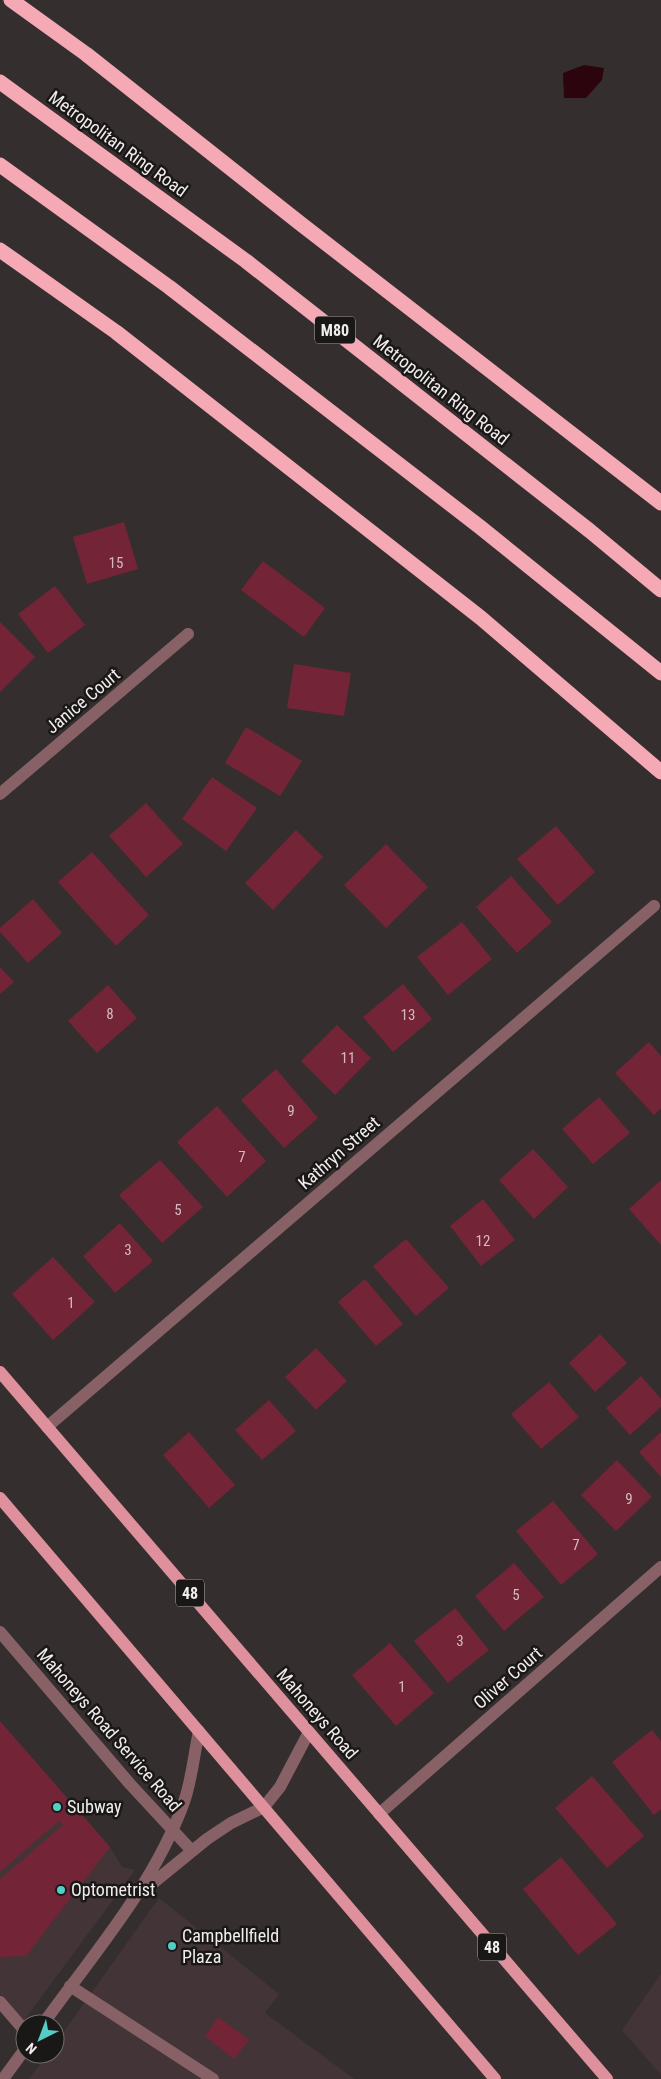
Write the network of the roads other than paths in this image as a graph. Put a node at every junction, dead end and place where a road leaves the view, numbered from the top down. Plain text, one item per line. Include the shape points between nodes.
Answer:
1 (11, 0) edge
2 (0, 82) edge
3 (0, 165) edge
4 (0, 250) edge
5 (661, 503) edge
6 (661, 590) edge
7 (188, 634) dead end
8 (661, 673) edge
9 (661, 772) edge
10 (0, 794) edge
11 (654, 906) dead end
12 (0, 1372) edge
13 (47, 1427) junction
14 (0, 1498) edge
15 (661, 1567) edge
16 (0, 1632) edge
17 (199, 1731) junction
18 (309, 1732) junction
19 (264, 1807) junction
20 (379, 1814) junction
21 (173, 1829) junction
22 (192, 1851) junction
23 (136, 1898) junction
24 (70, 1986) junction
25 (0, 2002) edge
26 (50, 2014) edge
27 (15, 2019) edge
28 (15, 2063) edge
29 (3, 2079) edge
30 (213, 2079) edge
31 (495, 2079) edge
32 (607, 2079) edge

1 - 5 highway via 86,54
2 - 6 highway, Metropolitan Ring Road / M80 via 246,261
3 - 8 highway via 169,287
4 - 9 highway via 116,332 457,600
7 - 10 street, Janice Court
11 - 13 street, Kathryn Street
12 - 13 main road, Mahoneys Road / 48
13 - 18 main road, Mahoneys Road / 48
14 - 17 main road
15 - 20 street, Oliver Court
16 - 21 street, Mahoneys Road Service Road via 130,1784
17 - 19 main road
17 - 21 street via 188,1785
18 - 19 street via 280,1787
18 - 20 main road, Mahoneys Road / 48
19 - 22 street via 231,1823
19 - 31 main road
20 - 32 main road, Mahoneys Road / 48
21 - 22 street, Mahoneys Road Service Road
21 - 23 street
22 - 23 street
23 - 24 street
24 - 26 street
24 - 30 street
25 - 27 street
28 - 29 street

